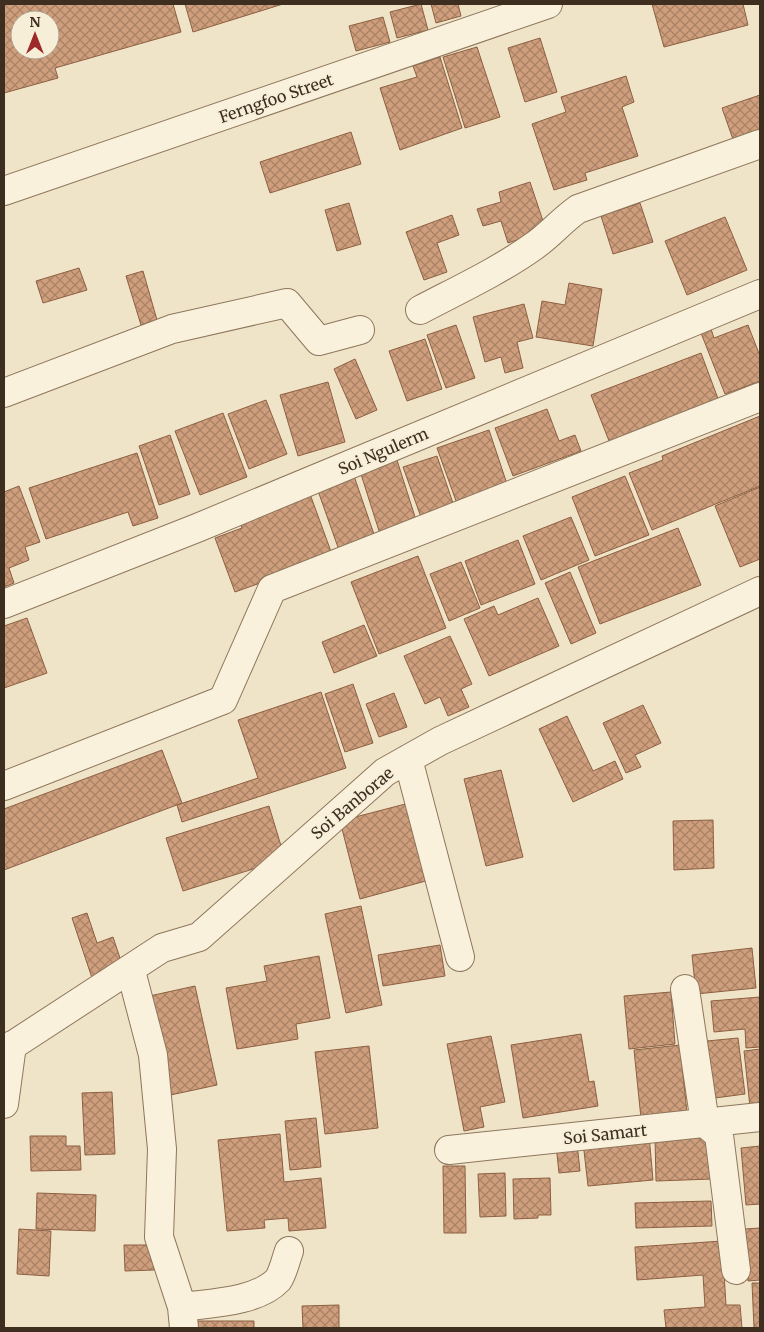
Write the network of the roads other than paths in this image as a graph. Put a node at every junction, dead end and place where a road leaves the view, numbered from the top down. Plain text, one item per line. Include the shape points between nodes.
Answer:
1 (548, 4) edge
2 (760, 144) edge
3 (4, 191) edge
4 (760, 294) edge
5 (420, 310) dead end
6 (360, 330) dead end
7 (4, 393) edge
8 (760, 397) edge
9 (760, 591) edge
10 (4, 604) edge
11 (408, 759) junction
12 (4, 786) edge
13 (460, 957) dead end
14 (131, 971) junction
15 (685, 989) dead end
16 (8, 1048) edge
17 (4, 1104) edge
18 (760, 1117) edge
19 (705, 1123) junction
20 (449, 1150) dead end
21 (289, 1251) dead end
22 (736, 1270) dead end
23 (183, 1317) edge

1 - 3 street, Ferngfoo Street
2 - 5 street via 578,209 515,259
4 - 10 street, Soi Ngulerm via 197,528
6 - 7 street via 319,341 287,303 172,329
8 - 12 street via 272,589 223,700
9 - 11 street, Soi Banborae
11 - 13 street
11 - 14 street, Soi Banborae via 384,772 199,937 162,948
14 - 16 street, Soi Banborae
14 - 23 street via 153,1054 162,1149 159,1237
15 - 19 street
16 - 17 street
18 - 19 street, Soi Samart
19 - 20 street, Soi Samart
19 - 22 street via 719,1135
21 - 23 street via 279,1278 268,1288

